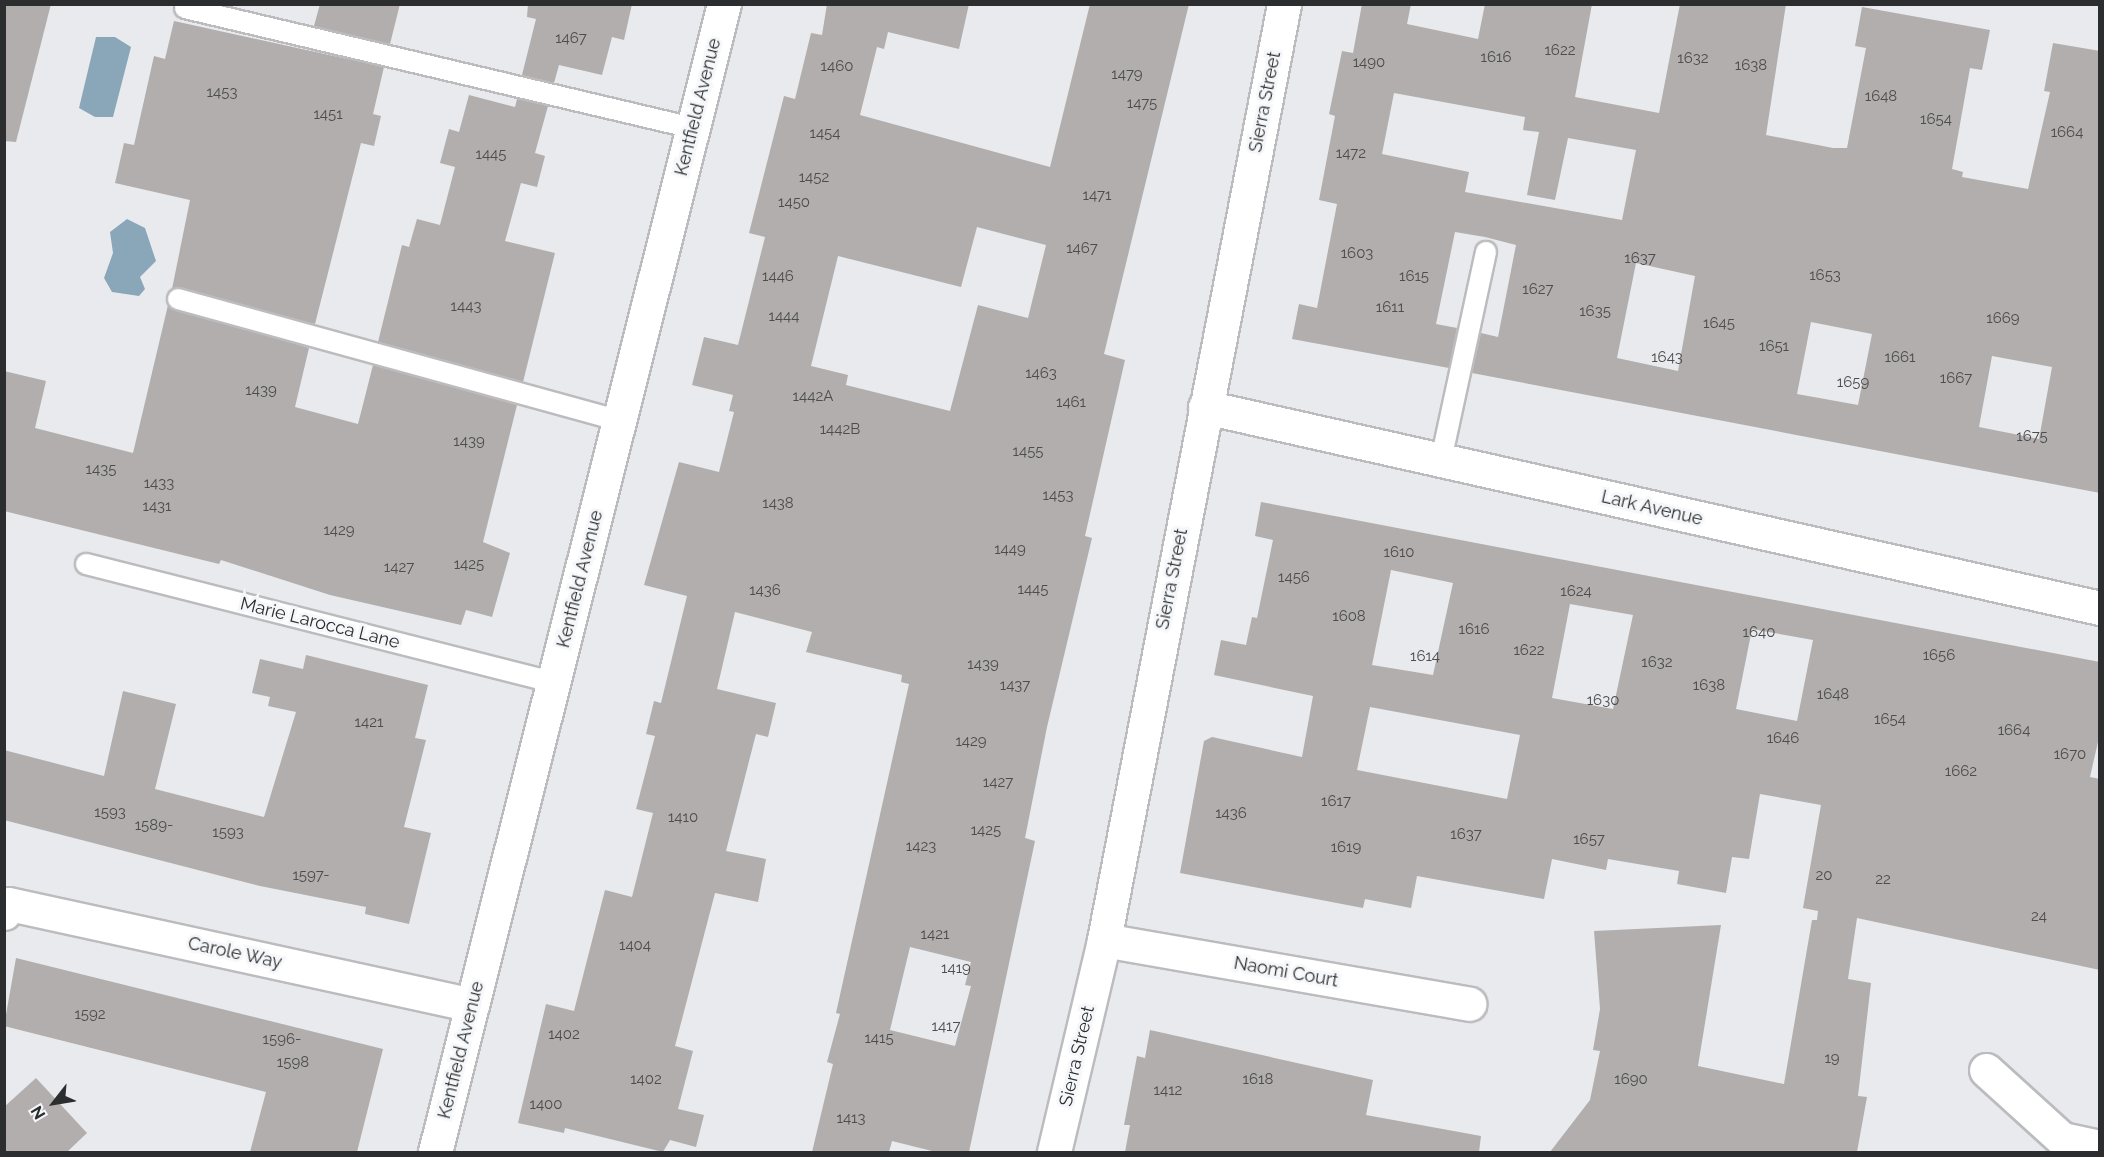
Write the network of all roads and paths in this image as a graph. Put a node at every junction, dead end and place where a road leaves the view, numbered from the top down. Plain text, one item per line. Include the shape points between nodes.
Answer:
1 (724, 4) edge
2 (1284, 4) edge
3 (185, 8) dead end
4 (693, 128) junction
5 (1486, 252) dead end
6 (178, 299) dead end
7 (1205, 407) junction
8 (620, 421) junction
9 (1441, 460) junction
10 (86, 564) dead end
11 (2100, 608) edge
12 (554, 682) junction
13 (4, 913) edge
14 (1104, 940) junction
15 (1469, 1004) dead end
16 (472, 1005) junction
17 (1986, 1070) dead end
18 (2100, 1147) edge
19 (435, 1152) edge
20 (1054, 1152) edge

1 - 4 street, Kentfield Avenue
2 - 7 street, Sierra Street
3 - 4 lane
4 - 8 street, Kentfield Avenue
5 - 9 lane
6 - 8 lane
7 - 9 street, Lark Avenue
7 - 14 street, Sierra Street
8 - 12 street, Kentfield Avenue
9 - 11 street, Lark Avenue
10 - 12 lane, Marie Larocca Lane
12 - 16 street, Kentfield Avenue
13 - 16 street, Carole Way via 9,904
14 - 15 street, Naomi Court
14 - 20 street, Sierra Street
16 - 19 street, Kentfield Avenue
17 - 18 street via 2062,1139

